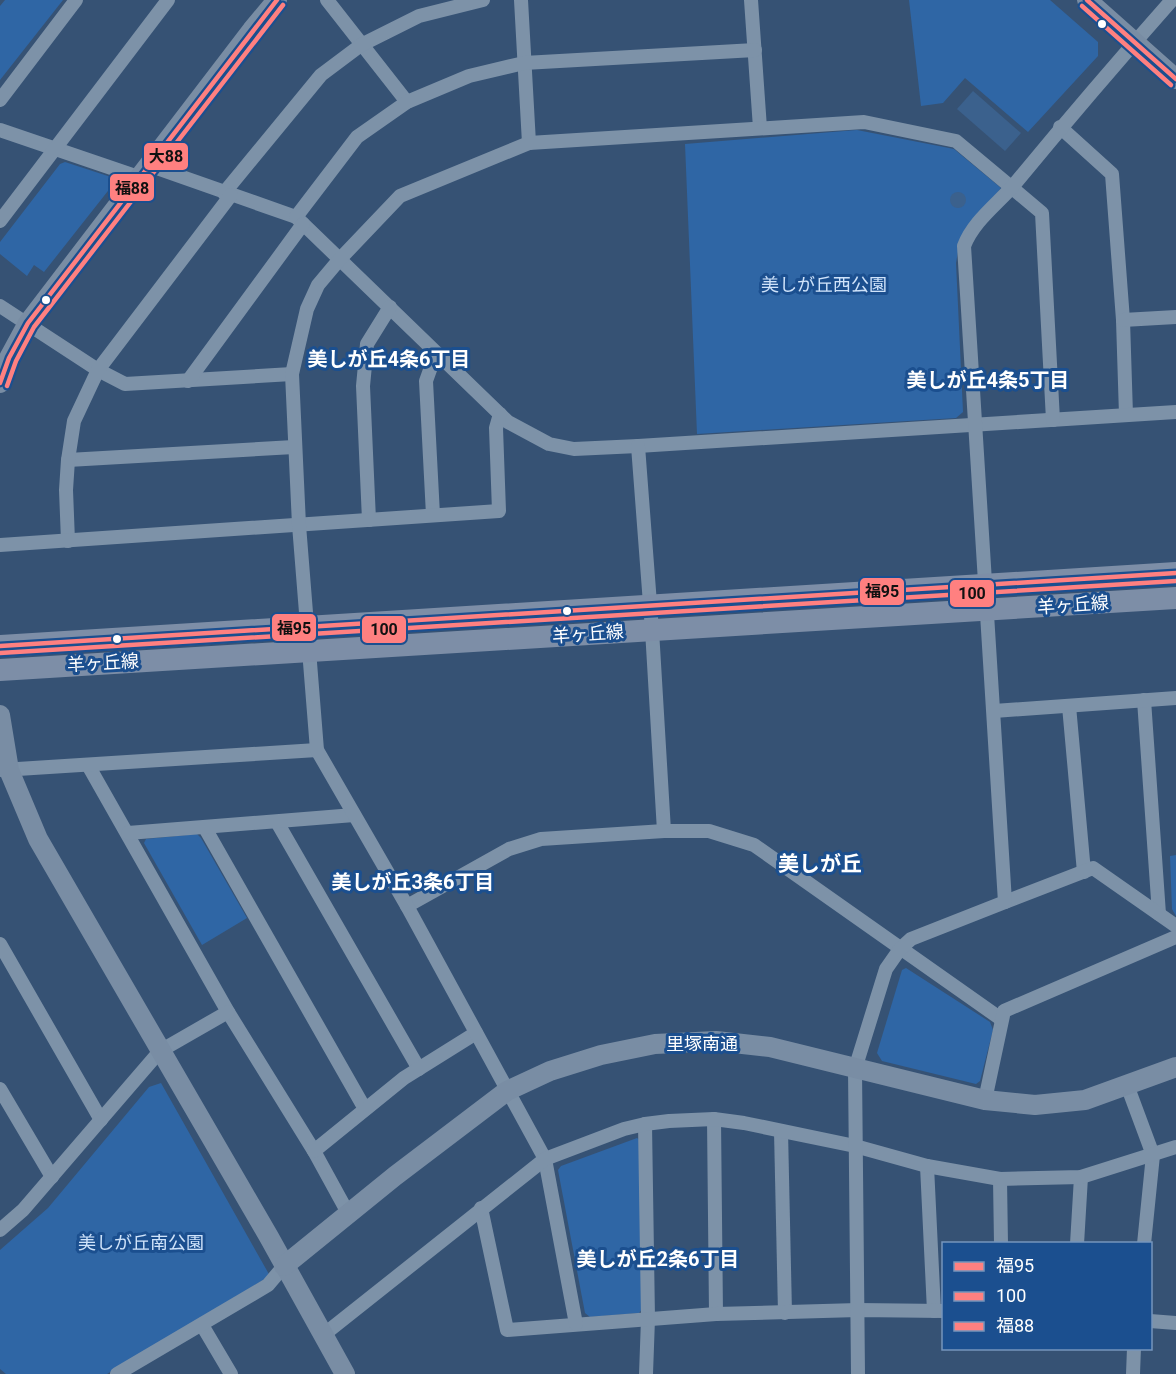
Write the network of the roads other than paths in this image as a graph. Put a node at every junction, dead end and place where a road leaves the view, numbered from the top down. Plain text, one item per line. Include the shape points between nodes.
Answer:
1 (76, 0) edge
2 (168, 0) edge
3 (277, 0) edge
4 (327, 0) edge
5 (483, 0) edge
6 (521, 0) edge
7 (751, 0) edge
8 (1087, 0) edge
9 (1172, 0) edge
10 (1135, 42) junction
11 (361, 45) junction
12 (755, 50) junction
13 (524, 63) junction
14 (1176, 79) edge
15 (0, 100) edge
16 (407, 102) junction
17 (760, 128) junction
18 (1060, 128) junction
19 (0, 130) edge
20 (529, 143) junction
21 (56, 149) junction
22 (143, 171) junction
23 (1010, 188) junction
24 (227, 194) junction
25 (300, 220) junction
26 (0, 221) edge
27 (339, 260) junction
28 (0, 306) edge
29 (390, 307) junction
30 (1176, 317) edge
31 (1123, 320) junction
32 (28, 323) junction
33 (436, 353) junction
34 (98, 370) junction
35 (292, 374) junction
36 (188, 381) junction
37 (0, 383) edge
38 (1176, 412) edge
39 (501, 414) junction
40 (1126, 416) junction
41 (1053, 420) junction
42 (976, 424) junction
43 (638, 446) junction
44 (294, 447) junction
45 (68, 460) junction
46 (433, 514) junction
47 (369, 520) junction
48 (299, 525) junction
49 (68, 541) junction
50 (0, 545) edge
51 (1176, 573) edge
52 (987, 585) junction
53 (1176, 598) edge
54 (651, 606) junction
55 (988, 610) junction
56 (307, 627) junction
57 (652, 630) junction
58 (0, 646) edge
59 (309, 652) junction
60 (0, 670) edge
61 (1176, 698) edge
62 (1144, 700) junction
63 (1069, 706) junction
64 (994, 711) junction
65 (0, 715) edge
66 (317, 750) junction
67 (88, 765) junction
68 (5, 770) edge
69 (354, 815) junction
70 (278, 822) junction
71 (206, 828) junction
72 (664, 831) junction
73 (128, 833) junction
74 (1084, 872) junction
75 (1005, 902) junction
76 (407, 906) junction
77 (1159, 914) junction
78 (1176, 926) edge
79 (1176, 937) edge
80 (1, 947) edge
81 (900, 949) junction
82 (228, 1012) junction
83 (1002, 1019) junction
84 (476, 1033) junction
85 (160, 1051) junction
86 (1176, 1066) edge
87 (419, 1069) junction
88 (855, 1069) junction
89 (1127, 1085) junction
90 (0, 1089) edge
91 (507, 1090) junction
92 (985, 1100) junction
93 (365, 1109) junction
94 (714, 1119) junction
95 (101, 1120) junction
96 (645, 1124) junction
97 (781, 1131) junction
98 (855, 1146) junction
99 (1176, 1147) edge
100 (314, 1151) junction
101 (1153, 1155) junction
102 (545, 1159) junction
103 (927, 1166) junction
104 (52, 1177) junction
105 (1081, 1177) junction
106 (1000, 1179) junction
107 (481, 1208) junction
108 (348, 1213) junction
109 (0, 1230) edge
110 (1001, 1242) edge
111 (1077, 1242) edge
112 (1144, 1242) edge
113 (284, 1266) junction
114 (858, 1310) junction
115 (939, 1311) edge
116 (785, 1313) junction
117 (716, 1314) junction
118 (648, 1319) junction
119 (1152, 1321) edge
120 (1176, 1323) edge
121 (576, 1324) junction
122 (202, 1325) junction
123 (322, 1335) junction
124 (1134, 1350) edge
125 (119, 1373) edge
126 (231, 1374) edge
127 (345, 1374) edge
128 (646, 1374) edge
129 (858, 1374) edge
130 (1132, 1374) edge

1 - 15 street
2 - 21 street
3 - 22 street
4 - 11 street
5 - 11 street via 419,16
6 - 13 street
7 - 12 street
8 - 10 street
9 - 10 street
10 - 14 street
10 - 18 street
11 - 16 street
11 - 24 street via 321,75
12 - 13 street
12 - 17 street
13 - 16 street via 470,76
13 - 20 street
16 - 25 street via 357,137
17 - 20 street
17 - 23 street via 864,122 956,141
18 - 23 street
18 - 31 street via 1112,174
19 - 21 street
20 - 27 street via 400,196
21 - 22 street
21 - 26 street
22 - 24 street
22 - 32 street
23 - 41 street via 1042,213
23 - 42 street via 969,233 964,246
24 - 25 street
24 - 34 street
25 - 27 street
25 - 36 street
27 - 29 street
27 - 35 street via 318,285 307,309
28 - 32 street
29 - 33 street
29 - 47 street via 367,344 363,386
30 - 31 street
31 - 40 street
32 - 34 street
32 - 37 street
33 - 39 street
33 - 46 street via 426,381
34 - 36 street via 124,384
34 - 45 street via 74,421
35 - 36 street
35 - 44 street
38 - 40 street
39 - 43 street via 549,444 574,449
39 - 46 street via 496,428 499,511
40 - 41 street
41 - 42 street
42 - 43 street
42 - 52 street
43 - 54 street
44 - 45 street
44 - 48 street
45 - 49 street
46 - 47 street
47 - 48 street
48 - 49 street
48 - 56 street
49 - 50 street
51 - 52 main road, 羊ヶ丘線
52 - 54 main road, 羊ヶ丘線
52 - 55 street
53 - 55 main road, 羊ヶ丘線
54 - 56 main road, 羊ヶ丘線
54 - 57 street
55 - 57 main road, 羊ヶ丘線
55 - 64 street
56 - 58 main road, 羊ヶ丘線
56 - 59 street
57 - 59 main road, 羊ヶ丘線
57 - 72 street
59 - 60 main road, 羊ヶ丘線
59 - 66 street
61 - 62 street
62 - 63 street
62 - 77 street
63 - 64 street
63 - 74 street
64 - 75 street
65 - 68 street
66 - 67 street
66 - 69 street
67 - 68 street
67 - 73 street
68 - 85 street via 38,839
69 - 70 street
69 - 76 street
70 - 71 street
70 - 87 street
71 - 73 street
71 - 93 street
72 - 76 street via 541,839 508,849
72 - 81 street via 709,831 754,845
73 - 82 street
74 - 75 street
74 - 77 street via 1094,868
75 - 81 street via 911,939
76 - 84 street
77 - 78 street
79 - 83 street via 1004,1011
80 - 95 street
81 - 83 street
81 - 88 street via 886,969
82 - 85 street
82 - 100 street
83 - 92 street
84 - 87 street
84 - 91 street
85 - 95 street
85 - 113 street
86 - 89 street, 里塚南通
87 - 93 street
88 - 91 street, 里塚南通 via 770,1047 717,1041 655,1044 601,1055
88 - 92 street, 里塚南通
88 - 98 street
89 - 92 street, 里塚南通 via 1085,1100 1035,1105
89 - 101 street
90 - 104 street
91 - 102 street
91 - 108 street, 里塚南通
93 - 100 street
94 - 96 street
94 - 97 street
94 - 117 street
95 - 104 street
96 - 102 street
96 - 118 street
97 - 98 street
97 - 116 street
98 - 103 street
98 - 114 street
99 - 101 street
100 - 108 street
101 - 105 street
101 - 112 street
102 - 107 street
102 - 121 street
103 - 106 street
103 - 115 street
104 - 109 street
105 - 106 street
105 - 111 street
106 - 110 street
107 - 121 street via 507,1330
107 - 123 street
108 - 113 street, 里塚南通
113 - 122 street via 268,1285
113 - 123 street
114 - 115 street
114 - 116 street
114 - 129 street
116 - 117 street
117 - 118 street
118 - 121 street
118 - 128 street
119 - 120 street
122 - 125 street
122 - 126 street
123 - 127 street
124 - 130 street

